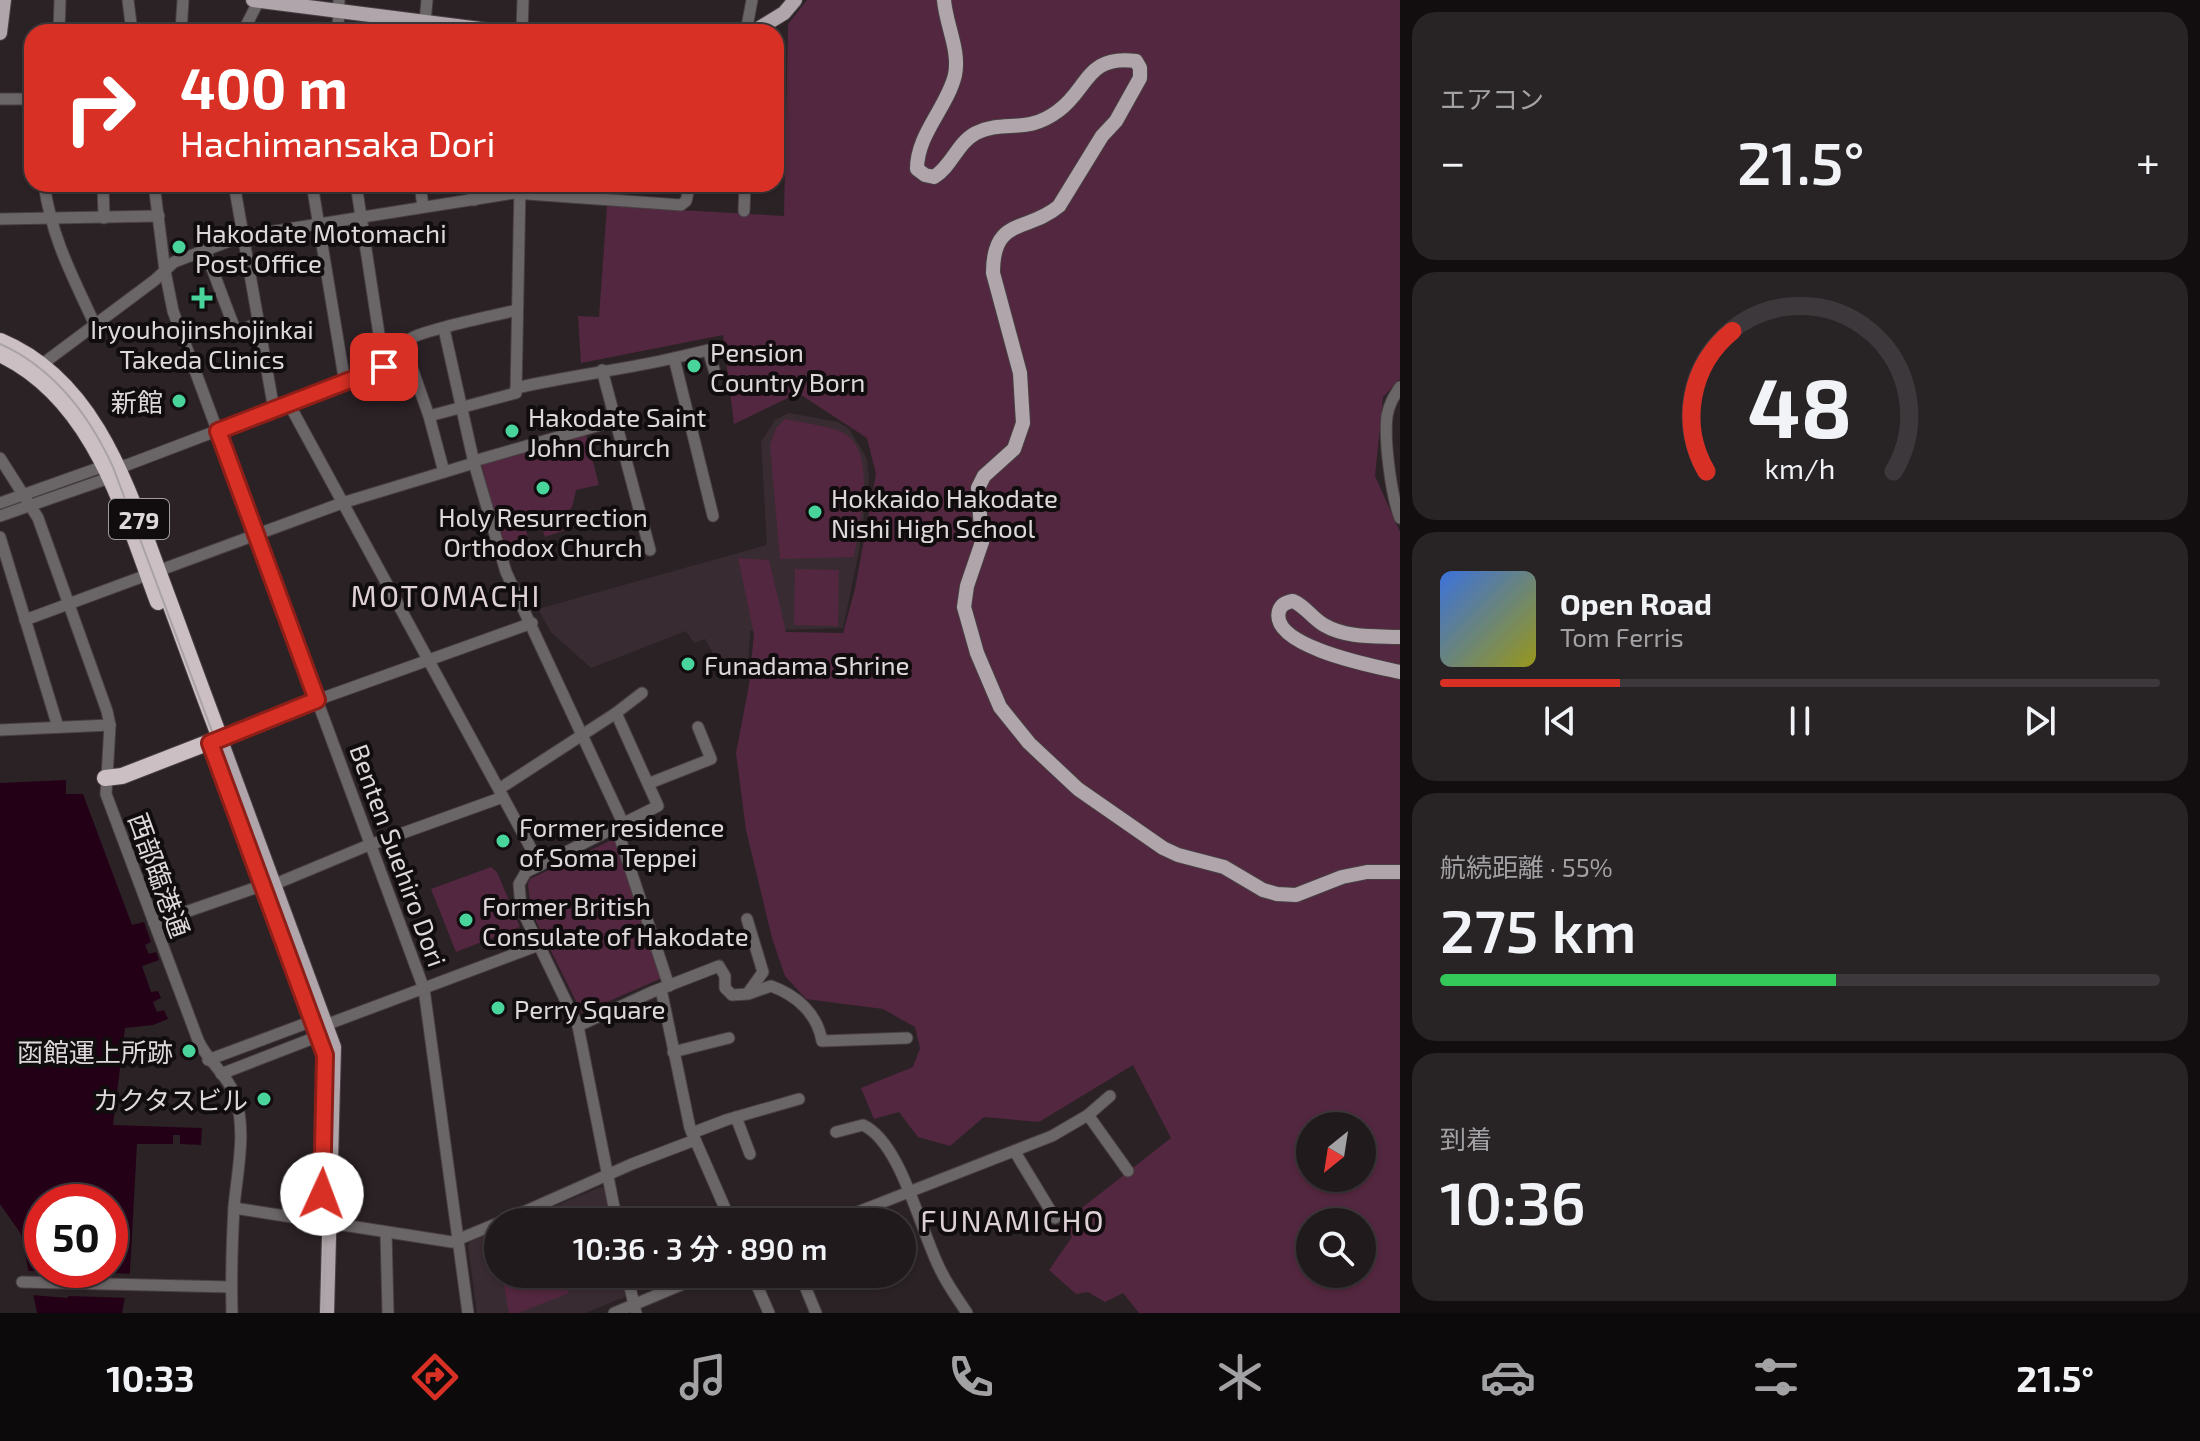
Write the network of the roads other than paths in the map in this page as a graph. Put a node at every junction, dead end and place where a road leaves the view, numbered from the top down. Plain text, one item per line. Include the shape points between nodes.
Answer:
1 (4, 0) edge
2 (60, 0) edge
3 (128, 0) edge
4 (183, 0) edge
5 (257, 0) edge
6 (427, 0) edge
7 (523, 0) edge
8 (752, 0) edge
9 (795, 0) edge
10 (944, 0) edge
11 (339, 5) edge
12 (425, 22) junction
13 (59, 24) edge
14 (131, 24) edge
15 (182, 24) edge
16 (246, 24) edge
17 (400, 24) edge
18 (416, 24) edge
19 (434, 24) edge
20 (522, 24) edge
21 (748, 24) edge
22 (766, 24) edge
23 (0, 33) edge
24 (0, 99) edge
25 (24, 99) edge
26 (45, 192) edge
27 (103, 192) edge
28 (155, 192) edge
29 (235, 192) edge
30 (313, 192) edge
31 (357, 192) edge
32 (421, 192) edge
33 (473, 192) edge
34 (505, 192) edge
35 (520, 192) edge
36 (558, 192) edge
37 (688, 192) edge
38 (745, 192) edge
39 (474, 200) junction
40 (423, 207) junction
41 (744, 211) dead end
42 (159, 216) junction
43 (362, 217) junction
44 (104, 218) junction
45 (0, 219) edge
46 (49, 219) junction
47 (319, 224) junction
48 (243, 236) junction
49 (205, 250) junction
50 (165, 271) junction
51 (517, 310) junction
52 (258, 323) junction
53 (95, 325) junction
54 (444, 329) junction
55 (0, 341) edge
56 (0, 354) edge
57 (408, 358) junction
58 (674, 358) junction
59 (41, 365) junction
60 (384, 367) junction
61 (602, 370) junction
62 (715, 373) dead end
63 (345, 383) junction
64 (1400, 387) edge
65 (516, 391) junction
66 (289, 404) junction
67 (462, 408) junction
68 (274, 410) junction
69 (429, 416) junction
70 (614, 421) junction
71 (218, 431) junction
72 (0, 458) edge
73 (474, 462) junction
74 (111, 470) junction
75 (444, 472) junction
76 (24, 496) junction
77 (0, 503) edge
78 (342, 503) junction
79 (32, 507) junction
80 (0, 516) edge
81 (713, 516) dead end
82 (1400, 518) edge
83 (256, 534) junction
84 (0, 537) edge
85 (650, 550) dead end
86 (153, 573) junction
87 (70, 605) junction
88 (25, 620) junction
89 (532, 623) junction
90 (1400, 637) edge
91 (428, 661) junction
92 (1400, 672) edge
93 (642, 693) dead end
94 (317, 700) junction
95 (616, 713) junction
96 (110, 725) junction
97 (58, 727) junction
98 (698, 727) dead end
99 (0, 730) edge
100 (583, 734) junction
101 (215, 740) junction
102 (105, 778) junction
103 (650, 783) junction
104 (501, 793) junction
105 (620, 825) junction
106 (372, 844) junction
107 (540, 865) junction
108 (1400, 872) edge
109 (273, 884) junction
110 (747, 919) dead end
111 (154, 923) junction
112 (539, 945) junction
113 (665, 987) junction
114 (424, 989) junction
115 (748, 994) junction
116 (578, 1026) junction
117 (320, 1027) junction
118 (729, 1038) dead end
119 (907, 1038) dead end
120 (673, 1052) junction
121 (208, 1060) junction
122 (221, 1074) junction
123 (1110, 1096) dead end
124 (799, 1099) dead end
125 (1088, 1115) junction
126 (736, 1117) junction
127 (836, 1132) dead end
128 (693, 1136) junction
129 (1015, 1152) junction
130 (750, 1154) dead end
131 (1128, 1171) dead end
132 (607, 1177) junction
133 (909, 1190) junction
134 (234, 1208) junction
135 (535, 1208) edge
136 (614, 1208) edge
137 (725, 1208) edge
138 (866, 1208) edge
139 (1055, 1218) dead end
140 (325, 1223) junction
141 (484, 1229) edge
142 (386, 1232) junction
143 (458, 1240) junction
144 (128, 1286) edge
145 (231, 1287) junction
146 (630, 1288) edge
147 (678, 1288) edge
148 (758, 1288) edge
149 (806, 1288) edge
150 (635, 1309) edge
151 (232, 1313) edge
152 (317, 1313) edge
153 (327, 1313) edge
154 (388, 1313) edge
155 (468, 1313) edge
156 (614, 1313) edge
157 (769, 1313) edge
158 (816, 1313) edge
159 (967, 1313) edge

1 - 23 main road
2 - 13 street
3 - 14 street
4 - 15 street
5 - 11 main road
5 - 16 street
6 - 12 street
7 - 20 street
8 - 21 street
9 - 22 main road
10 - 108 main road via 956,66 917,156 917,169 925,175 934,177 945,170 978,132 1042,122 1063,109 1100,66 1121,59 1136,61 1140,68 1140,78 1116,121 1059,206 1008,230 993,255 993,273 1020,373 1023,423 1014,449 978,488 982,542 964,607 1000,707 1078,789 1178,855 1224,867 1277,894 1296,895 1367,872
11 - 17 main road
12 - 18 main road
12 - 19 main road
24 - 25 street
26 - 46 street
27 - 44 street
28 - 42 street, Benten Suehiro Dori
29 - 48 street
30 - 47 street
31 - 43 street
32 - 40 street
33 - 39 street
34 - 39 street
35 - 51 street
36 - 37 street via 681,205
38 - 41 street
39 - 40 street
40 - 43 street
42 - 44 street
42 - 50 street, Benten Suehiro Dori
43 - 47 street
43 - 60 street
44 - 46 street
45 - 46 street
46 - 53 street
47 - 48 street
47 - 63 street
48 - 49 street
48 - 52 street
49 - 50 street
49 - 52 street via 236,332
50 - 53 street
50 - 71 street, Benten Suehiro Dori via 173,311
51 - 54 street
51 - 65 street
52 - 68 street
53 - 59 street
54 - 57 street via 410,340
54 - 67 street
55 - 59 highway, 279
56 - 74 highway, 279 via 59,397
57 - 60 street
57 - 69 street
58 - 61 street
58 - 62 street via 708,350
58 - 81 street
59 - 74 highway, 279 via 85,411
60 - 63 street
61 - 65 street
61 - 70 street
63 - 66 street
64 - 82 street via 1387,417 1391,482
65 - 67 street
66 - 68 street
66 - 78 street
67 - 69 street
67 - 73 street
68 - 71 street
69 - 75 street
70 - 73 street
70 - 85 street
71 - 74 street
71 - 83 street, Benten Suehiro Dori
72 - 76 street, 西部臨港通
73 - 75 street
73 - 89 street via 506,572
74 - 76 street
74 - 79 street
74 - 86 highway, 279
75 - 78 street
76 - 77 street
76 - 79 street, 西部臨港通
78 - 83 street
78 - 91 street
79 - 80 street
79 - 87 street, 西部臨港通
83 - 86 street
83 - 94 street, Benten Suehiro Dori
84 - 88 street
86 - 87 street
86 - 101 highway, 279
87 - 88 street
87 - 96 street, 西部臨港通
88 - 97 street
89 - 91 street
89 - 100 street
90 - 92 main road via 1341,633 1297,602 1289,601 1279,611 1291,635 1320,651
91 - 94 street
91 - 104 street
93 - 95 street
94 - 101 street
94 - 106 street, Benten Suehiro Dori
95 - 100 street
95 - 103 street
96 - 97 street
96 - 102 street, 西部臨港通
97 - 99 street
98 - 103 street via 711,759
100 - 104 street
100 - 105 street
101 - 102 highway
101 - 109 main road
102 - 111 street, 西部臨港通 via 106,794
103 - 105 street via 658,806
104 - 106 street
104 - 107 street
105 - 107 street
105 - 113 street
106 - 109 street
106 - 114 street, Benten Suehiro Dori
107 - 112 street via 521,877 519,895
109 - 111 street
109 - 117 main road
110 - 115 street via 763,972
111 - 121 street, 西部臨港通
112 - 114 street
112 - 116 street
113 - 115 street via 719,966 728,992
113 - 116 street
113 - 120 street
114 - 117 street
114 - 143 street, Benten Suehiro Dori
115 - 119 street via 771,986 788,992 811,1014 822,1041
116 - 132 street
117 - 121 street
117 - 122 street
117 - 140 main road via 336,1060
118 - 120 street
120 - 128 street
121 - 122 street, 西部臨港通
122 - 134 street, 西部臨港通 via 239,1109
123 - 125 street
124 - 126 street
125 - 129 street
125 - 131 street
126 - 128 street
126 - 130 street
127 - 133 street via 863,1125 871,1129
128 - 132 street
128 - 137 street
129 - 133 street
129 - 139 street
132 - 135 street
132 - 136 street
133 - 138 street
133 - 159 street via 941,1272
134 - 140 street
134 - 145 street, 西部臨港通
140 - 142 street
140 - 152 main road
140 - 153 main road
141 - 143 street
142 - 143 street
142 - 154 street
143 - 155 street, Benten Suehiro Dori
144 - 145 street
145 - 151 street, 西部臨港通
146 - 150 street
147 - 150 street
148 - 157 street
149 - 158 street
150 - 156 street

